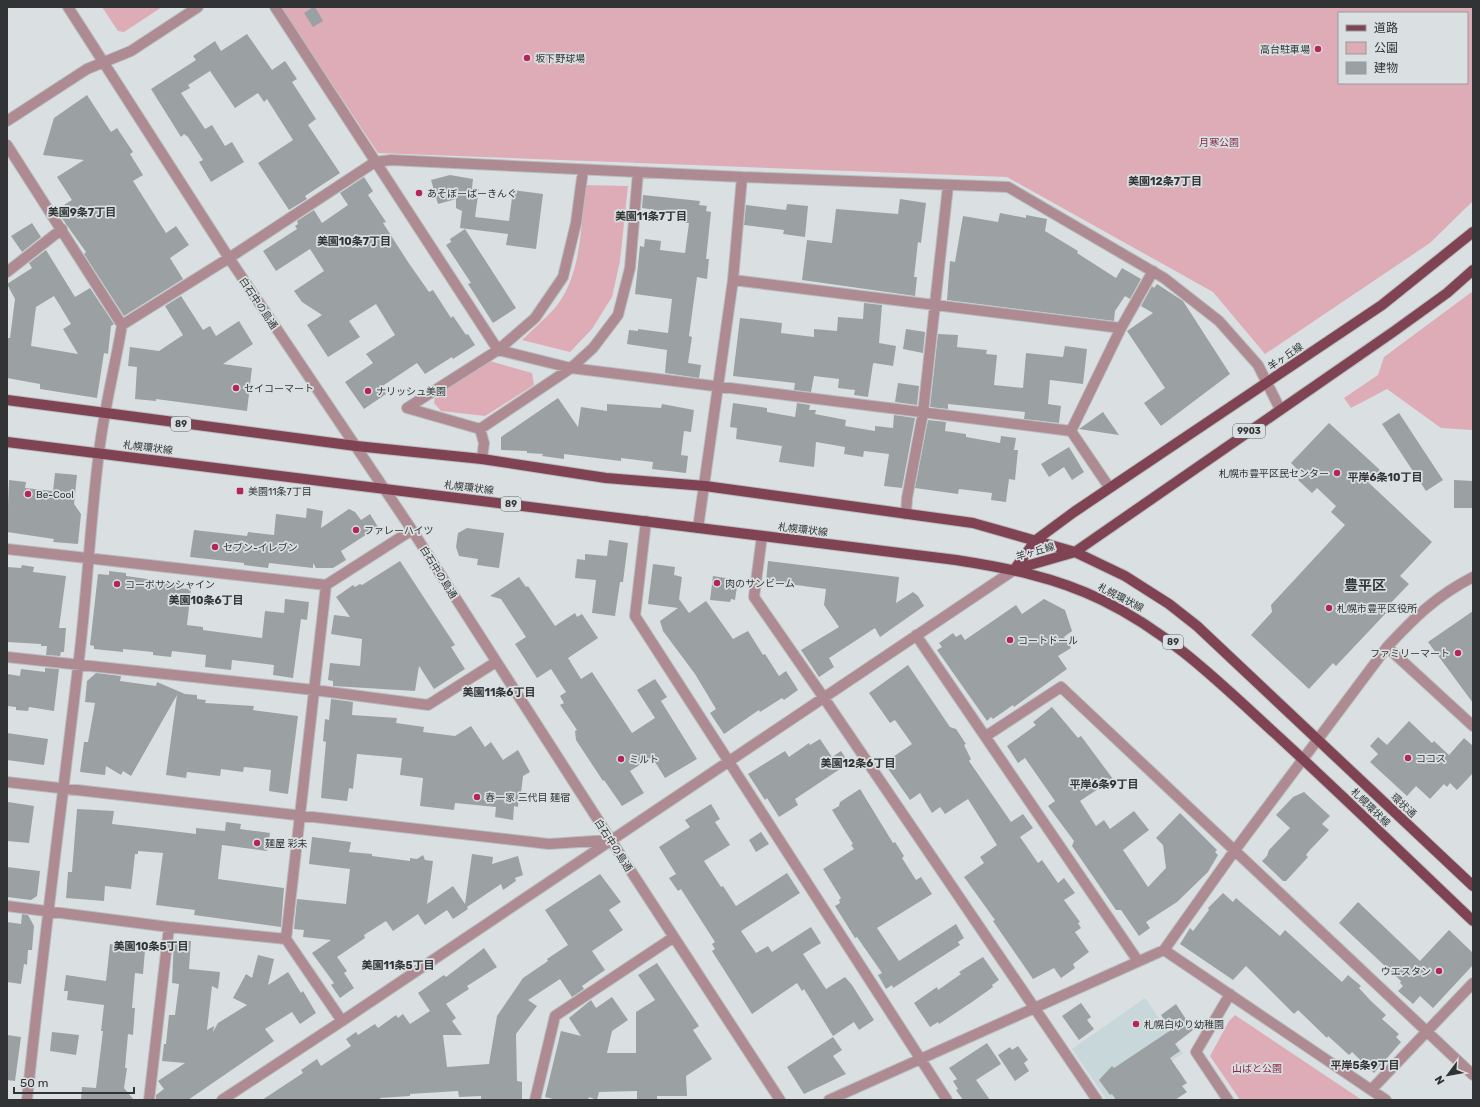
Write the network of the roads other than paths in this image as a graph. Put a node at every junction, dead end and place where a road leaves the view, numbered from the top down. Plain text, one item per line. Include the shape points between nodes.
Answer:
1 (68, 7) edge
2 (198, 7) edge
3 (275, 7) edge
4 (104, 63) junction
5 (7, 121) edge
6 (7, 145) edge
7 (375, 162) junction
8 (582, 170) junction
9 (638, 172) junction
10 (742, 177) junction
11 (948, 186) junction
12 (62, 229) junction
13 (1473, 232) edge
14 (229, 258) junction
15 (1473, 270) edge
16 (1153, 271) junction
17 (7, 272) edge
18 (733, 280) junction
19 (935, 306) junction
20 (122, 325) junction
21 (1122, 328) junction
22 (498, 350) junction
23 (570, 368) junction
24 (1268, 382) junction
25 (719, 388) junction
26 (7, 400) edge
27 (1280, 409) junction
28 (923, 413) junction
29 (104, 414) junction
30 (480, 429) junction
31 (1071, 431) junction
32 (7, 442) edge
33 (356, 446) junction
34 (98, 453) junction
35 (482, 459) junction
36 (705, 486) junction
37 (1109, 487) junction
38 (384, 489) junction
39 (906, 514) junction
40 (646, 521) junction
41 (698, 528) junction
42 (412, 530) junction
43 (762, 536) junction
44 (1036, 540) junction
45 (7, 549) edge
46 (1075, 552) junction
47 (89, 559) junction
48 (1014, 570) junction
49 (1473, 577) edge
50 (326, 585) junction
51 (916, 635) junction
52 (1387, 647) junction
53 (7, 657) edge
54 (496, 662) junction
55 (78, 665) junction
56 (314, 690) junction
57 (824, 698) junction
58 (1473, 726) edge
59 (986, 736) junction
60 (1318, 740) junction
61 (1304, 760) junction
62 (729, 762) junction
63 (7, 782) edge
64 (63, 788) junction
65 (302, 815) junction
66 (611, 840) junction
67 (1235, 850) junction
68 (1473, 886) edge
69 (7, 906) edge
70 (47, 911) junction
71 (1473, 921) edge
72 (169, 926) junction
73 (674, 937) junction
74 (286, 939) junction
75 (1164, 950) junction
76 (1138, 961) junction
77 (1473, 984) edge
78 (1230, 994) junction
79 (1034, 1007) junction
80 (342, 1021) junction
81 (1426, 1032) junction
82 (921, 1060) junction
83 (1473, 1075) edge
84 (1372, 1090) junction
85 (27, 1100) edge
86 (149, 1100) edge
87 (222, 1100) edge
88 (535, 1100) edge
89 (780, 1100) edge
90 (829, 1100) edge
91 (947, 1100) edge
92 (1097, 1100) edge
93 (1228, 1100) edge
94 (1386, 1100) edge

1 - 4 street, 白石中の島通
2 - 4 street via 131,51
3 - 7 street
4 - 5 street via 87,69
4 - 14 street, 白石中の島通
6 - 12 street
7 - 8 street via 391,160
7 - 14 street
7 - 22 street
8 - 9 street
8 - 22 street via 576,223 563,277 535,318
9 - 10 street
9 - 23 street via 630,268 618,315 593,348
10 - 11 street
10 - 18 street
11 - 16 street via 1008,187
11 - 19 street
12 - 17 street
12 - 20 street
13 - 24 main road, 羊ヶ丘線 via 1382,304
14 - 20 street
14 - 33 street, 白石中の島通
15 - 27 main road, 羊ヶ丘線 / 9903 via 1447,293 1393,332
16 - 21 street
16 - 24 street via 1219,321 1258,365
18 - 19 street
18 - 25 street
19 - 21 street
19 - 28 street
20 - 29 street
21 - 31 street
22 - 23 street
22 - 30 street via 407,408
23 - 25 street
23 - 30 street
24 - 27 street
24 - 37 main road, 羊ヶ丘線
25 - 28 street
25 - 36 street
26 - 29 main road, 札幌環状線 / 89
27 - 46 main road, 羊ヶ丘線 / 9903
28 - 31 street
28 - 39 street
29 - 33 main road, 札幌環状線 / 89
29 - 34 street
30 - 35 street via 484,443
31 - 37 street
32 - 34 main road, 札幌環状線 / 89
33 - 35 main road, 札幌環状線 / 89
33 - 38 street, 白石中の島通
34 - 38 main road, 札幌環状線 / 89
34 - 47 street
35 - 36 main road, 札幌環状線 / 89 via 606,478
36 - 39 main road, 札幌環状線 / 89
36 - 41 street
37 - 44 main road, 羊ヶ丘線
38 - 40 main road, 札幌環状線 / 89
38 - 42 street, 白石中の島通
39 - 44 main road, 札幌環状線 / 89 via 973,523
40 - 41 main road, 札幌環状線 / 89
40 - 62 street via 635,616
41 - 43 main road, 札幌環状線 / 89
42 - 50 street
42 - 54 street, 白石中の島通
43 - 48 main road, 札幌環状線 / 89 via 956,560
43 - 57 street via 754,598
44 - 46 main road, 札幌環状線 / 89
44 - 48 main road, 羊ヶ丘線
45 - 47 street
46 - 48 main road, 羊ヶ丘線 / 9903
46 - 60 main road, 札幌環状線 / 89 via 1125,576 1169,604 1197,626
47 - 50 street
47 - 55 street
48 - 51 street
48 - 61 main road, 札幌環状線 / 89 via 1045,577 1101,599 1143,622 1177,645
49 - 52 street via 1449,590 1416,616
50 - 56 street
51 - 57 street
51 - 59 street
52 - 58 street
52 - 60 street
53 - 55 street
54 - 56 street via 428,705
54 - 66 street, 白石中の島通
55 - 56 street
55 - 64 street
56 - 65 street
57 - 62 street
57 - 79 street
59 - 67 street via 1061,687
59 - 76 street
60 - 61 street
60 - 68 main road, 環状通 / 89
61 - 67 street
61 - 71 main road, 札幌環状線 / 89
62 - 66 street
62 - 82 street
63 - 64 street
64 - 65 street
64 - 70 street
65 - 66 street via 549,844
65 - 74 street
66 - 73 street, 白石中の島通
66 - 80 street
67 - 75 street
67 - 81 street
69 - 70 street
70 - 72 street
70 - 85 street
72 - 74 street
72 - 86 street
73 - 88 street via 555,1016
73 - 89 street, 白石中の島通
74 - 80 street
75 - 76 street
75 - 78 street
76 - 79 street
77 - 81 street
78 - 84 street
78 - 93 street via 1196,1052
79 - 82 street
79 - 92 street
80 - 87 street
81 - 83 street
81 - 84 street
82 - 90 street
82 - 91 street
84 - 94 street

